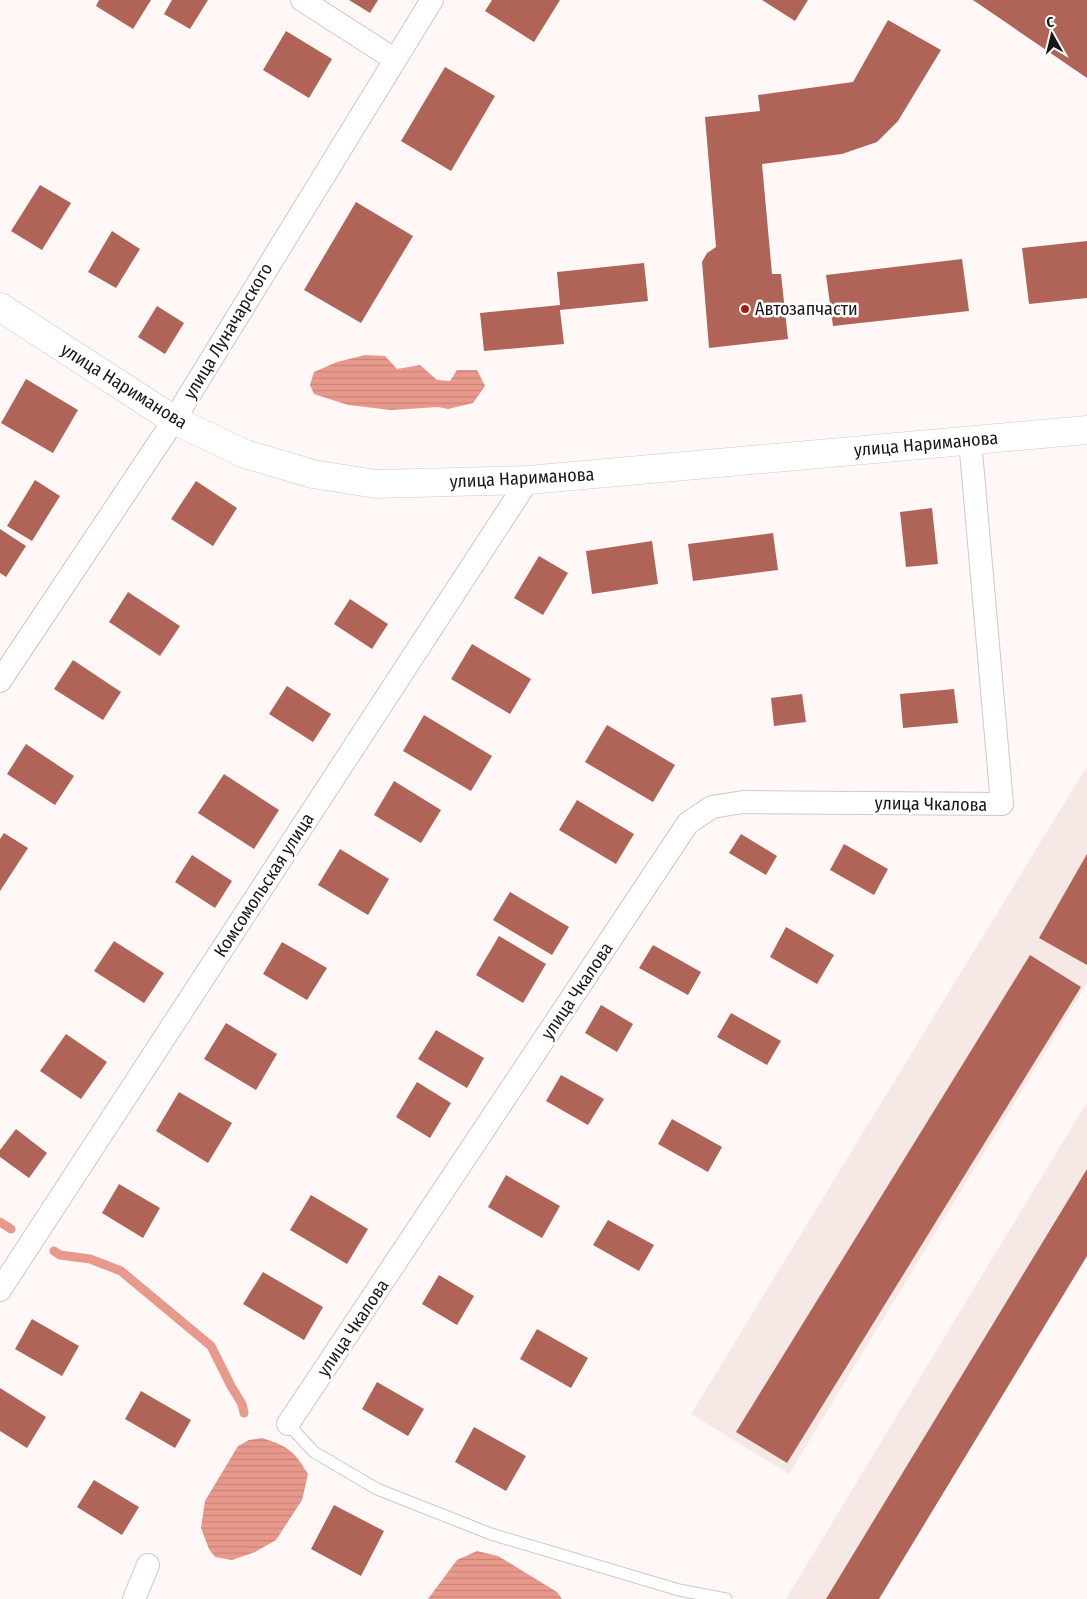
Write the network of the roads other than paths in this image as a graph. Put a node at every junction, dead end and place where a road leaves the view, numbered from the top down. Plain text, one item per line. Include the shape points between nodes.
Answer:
1 (302, 0) edge
2 (432, 0) edge
3 (394, 59) junction
4 (0, 307) edge
5 (174, 420) junction
6 (1087, 430) edge
7 (970, 440) junction
8 (528, 480) junction
9 (0, 682) edge
10 (0, 1290) edge
11 (288, 1424) joint
12 (148, 1565) dead end
13 (134, 1599) edge
14 (726, 1599) edge

1 - 3 street
2 - 3 street, улица Луначарского
3 - 5 street, улица Луначарского
4 - 5 main road, улица Нариманова
5 - 8 main road, улица Нариманова via 245,454 313,474 376,484
5 - 9 street, улица Луначарского
6 - 7 main road, улица Нариманова
7 - 8 main road, улица Нариманова
7 - 11 street, улица Чкалова via 1002,804 743,802 712,807 688,823
8 - 10 street, Комсомольская улица
11 - 14 lane via 314,1452 376,1489 491,1534 679,1590
12 - 13 street

